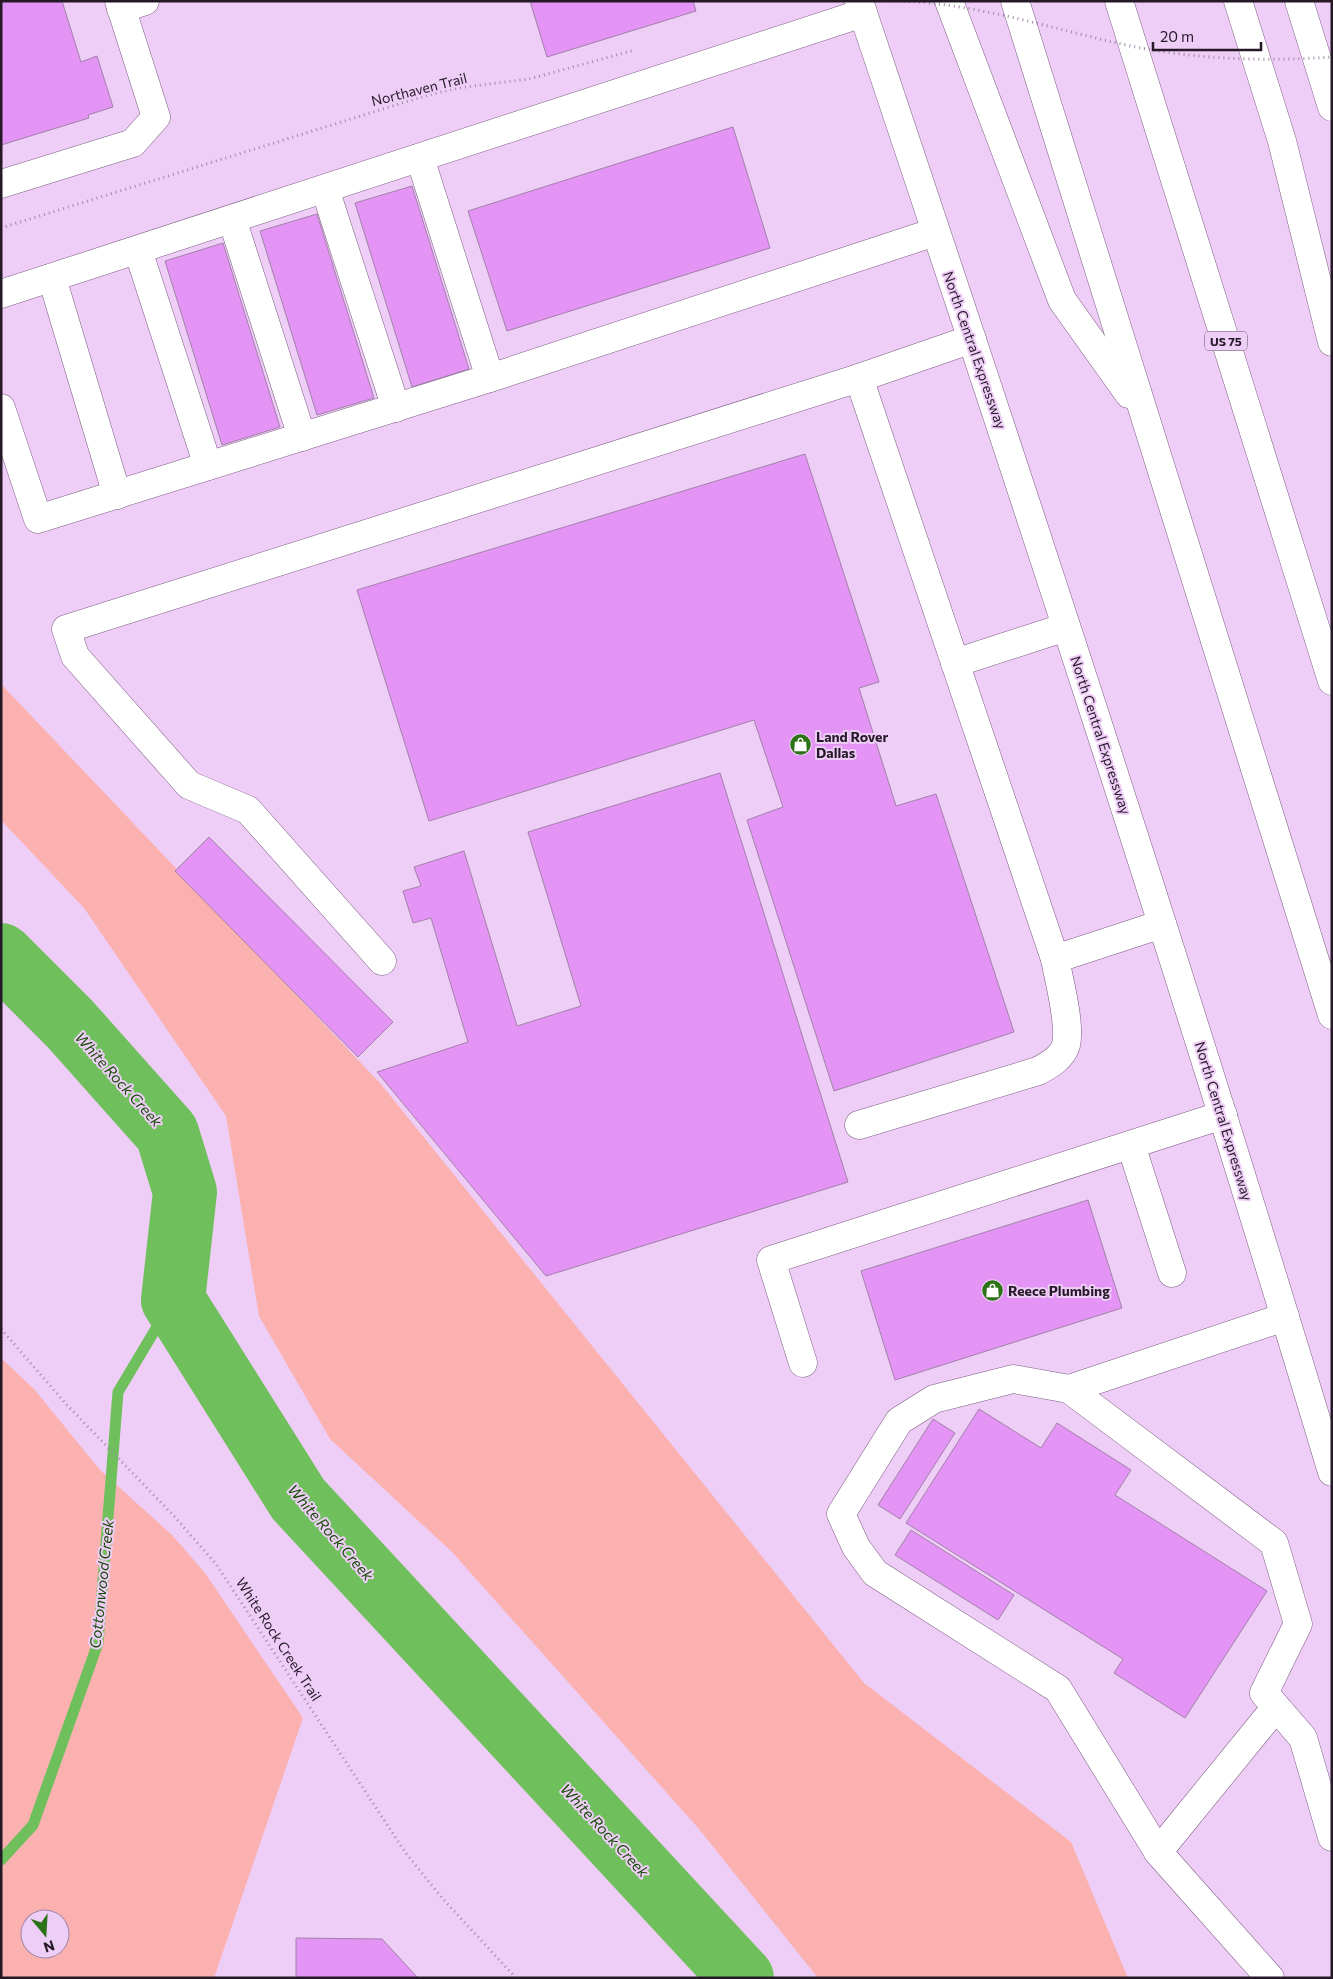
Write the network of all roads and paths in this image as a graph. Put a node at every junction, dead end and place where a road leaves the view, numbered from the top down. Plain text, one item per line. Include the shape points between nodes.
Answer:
1 (894, 1) edge
2 (949, 1) edge
3 (1016, 1) edge
4 (1120, 1) edge
5 (1238, 1) edge
6 (1299, 1) edge
7 (129, 4) edge
8 (861, 7) edge
9 (643, 48) dead end
10 (1332, 57) edge
11 (1332, 107) edge
12 (420, 158) junction
13 (1, 184) edge
14 (325, 189) junction
15 (232, 219) junction
16 (1, 228) edge
17 (935, 232) junction
18 (138, 250) junction
19 (52, 278) junction
20 (1, 294) edge
21 (972, 339) junction
22 (1332, 342) edge
23 (490, 378) junction
24 (859, 378) junction
25 (1, 408) edge
26 (396, 408) junction
27 (1143, 413) junction
28 (302, 437) junction
29 (208, 466) junction
30 (117, 495) junction
31 (1066, 627) junction
32 (955, 664) junction
33 (1332, 681) edge
34 (1162, 924) junction
35 (1055, 959) junction
36 (382, 961) dead end
37 (1332, 1015) edge
38 (1223, 1116) junction
39 (859, 1125) dead end
40 (1131, 1145) junction
41 (1172, 1273) dead end
42 (1285, 1317) junction
43 (1, 1329) edge
44 (803, 1363) dead end
45 (1069, 1389) junction
46 (1332, 1472) edge
47 (1276, 1707) junction
48 (1332, 1836) edge
49 (1158, 1852) junction
50 (516, 1978) edge
51 (1270, 1978) edge

1 - 10 path, bridge via 985,12 1122,44 1192,56 1285,60
2 - 27 main road via 1062,300
3 - 27 main road
4 - 33 main road, US 75
5 - 22 main road via 1282,141
6 - 11 main road
7 - 13 main road via 156,117 133,143
8 - 12 main road
8 - 17 main road, North Central Expressway
9 - 16 path, Northaven Trail via 551,74 428,95
12 - 14 main road
12 - 23 main road
14 - 15 main road
14 - 26 main road
15 - 18 main road
15 - 28 main road
17 - 21 main road, North Central Expressway
17 - 23 main road
18 - 19 main road
18 - 29 main road
19 - 20 main road
19 - 30 main road
21 - 24 main road
21 - 31 main road, North Central Expressway
23 - 26 main road
24 - 32 main road
24 - 36 main road via 66,629 75,656 189,786 248,810
25 - 30 main road via 38,520
26 - 28 main road
27 - 37 main road
28 - 29 main road
29 - 30 main road
31 - 32 main road
31 - 34 main road, North Central Expressway
32 - 35 main road
34 - 35 main road
34 - 38 main road, North Central Expressway
35 - 39 main road via 1066,1014 1066,1045 1055,1062 1038,1071
38 - 40 main road
38 - 42 main road, North Central Expressway
40 - 41 main road
40 - 44 main road via 771,1260
42 - 45 main road
42 - 46 main road, North Central Expressway
43 - 50 path, White Rock Creek Trail via 67,1405 216,1564 405,1852 442,1898
45 - 47 main road via 1274,1543 1298,1624 1264,1693
45 - 49 main road via 1013,1379 934,1399 899,1422 841,1514 856,1547 875,1573 1058,1688
47 - 48 main road via 1303,1738
47 - 49 main road
49 - 51 main road

